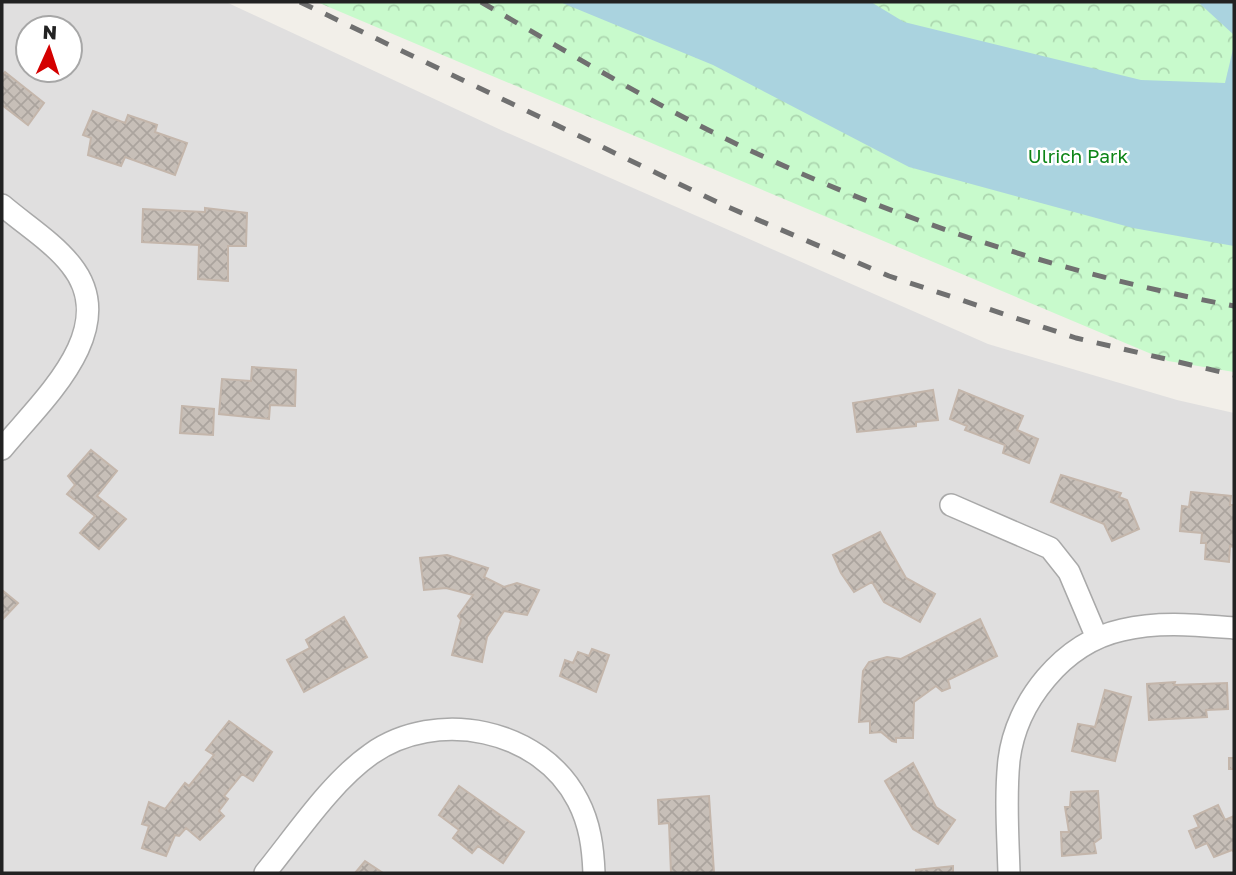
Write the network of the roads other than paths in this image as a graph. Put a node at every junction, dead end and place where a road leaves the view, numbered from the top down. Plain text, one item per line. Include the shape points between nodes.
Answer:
1 (2, 205) edge
2 (2, 449) edge
3 (951, 505) dead end
4 (1234, 628) edge
5 (1097, 638) junction
6 (265, 873) edge
7 (593, 873) edge
8 (1009, 873) edge

1 - 2 street via 73,267 88,313 80,349
3 - 5 street via 1050,548 1069,572
4 - 5 street via 1150,625
5 - 8 street via 1042,683 1016,731 1007,787
6 - 7 street via 350,771 371,754 411,734 450,728 473,729 516,744 536,755 568,785 586,820

